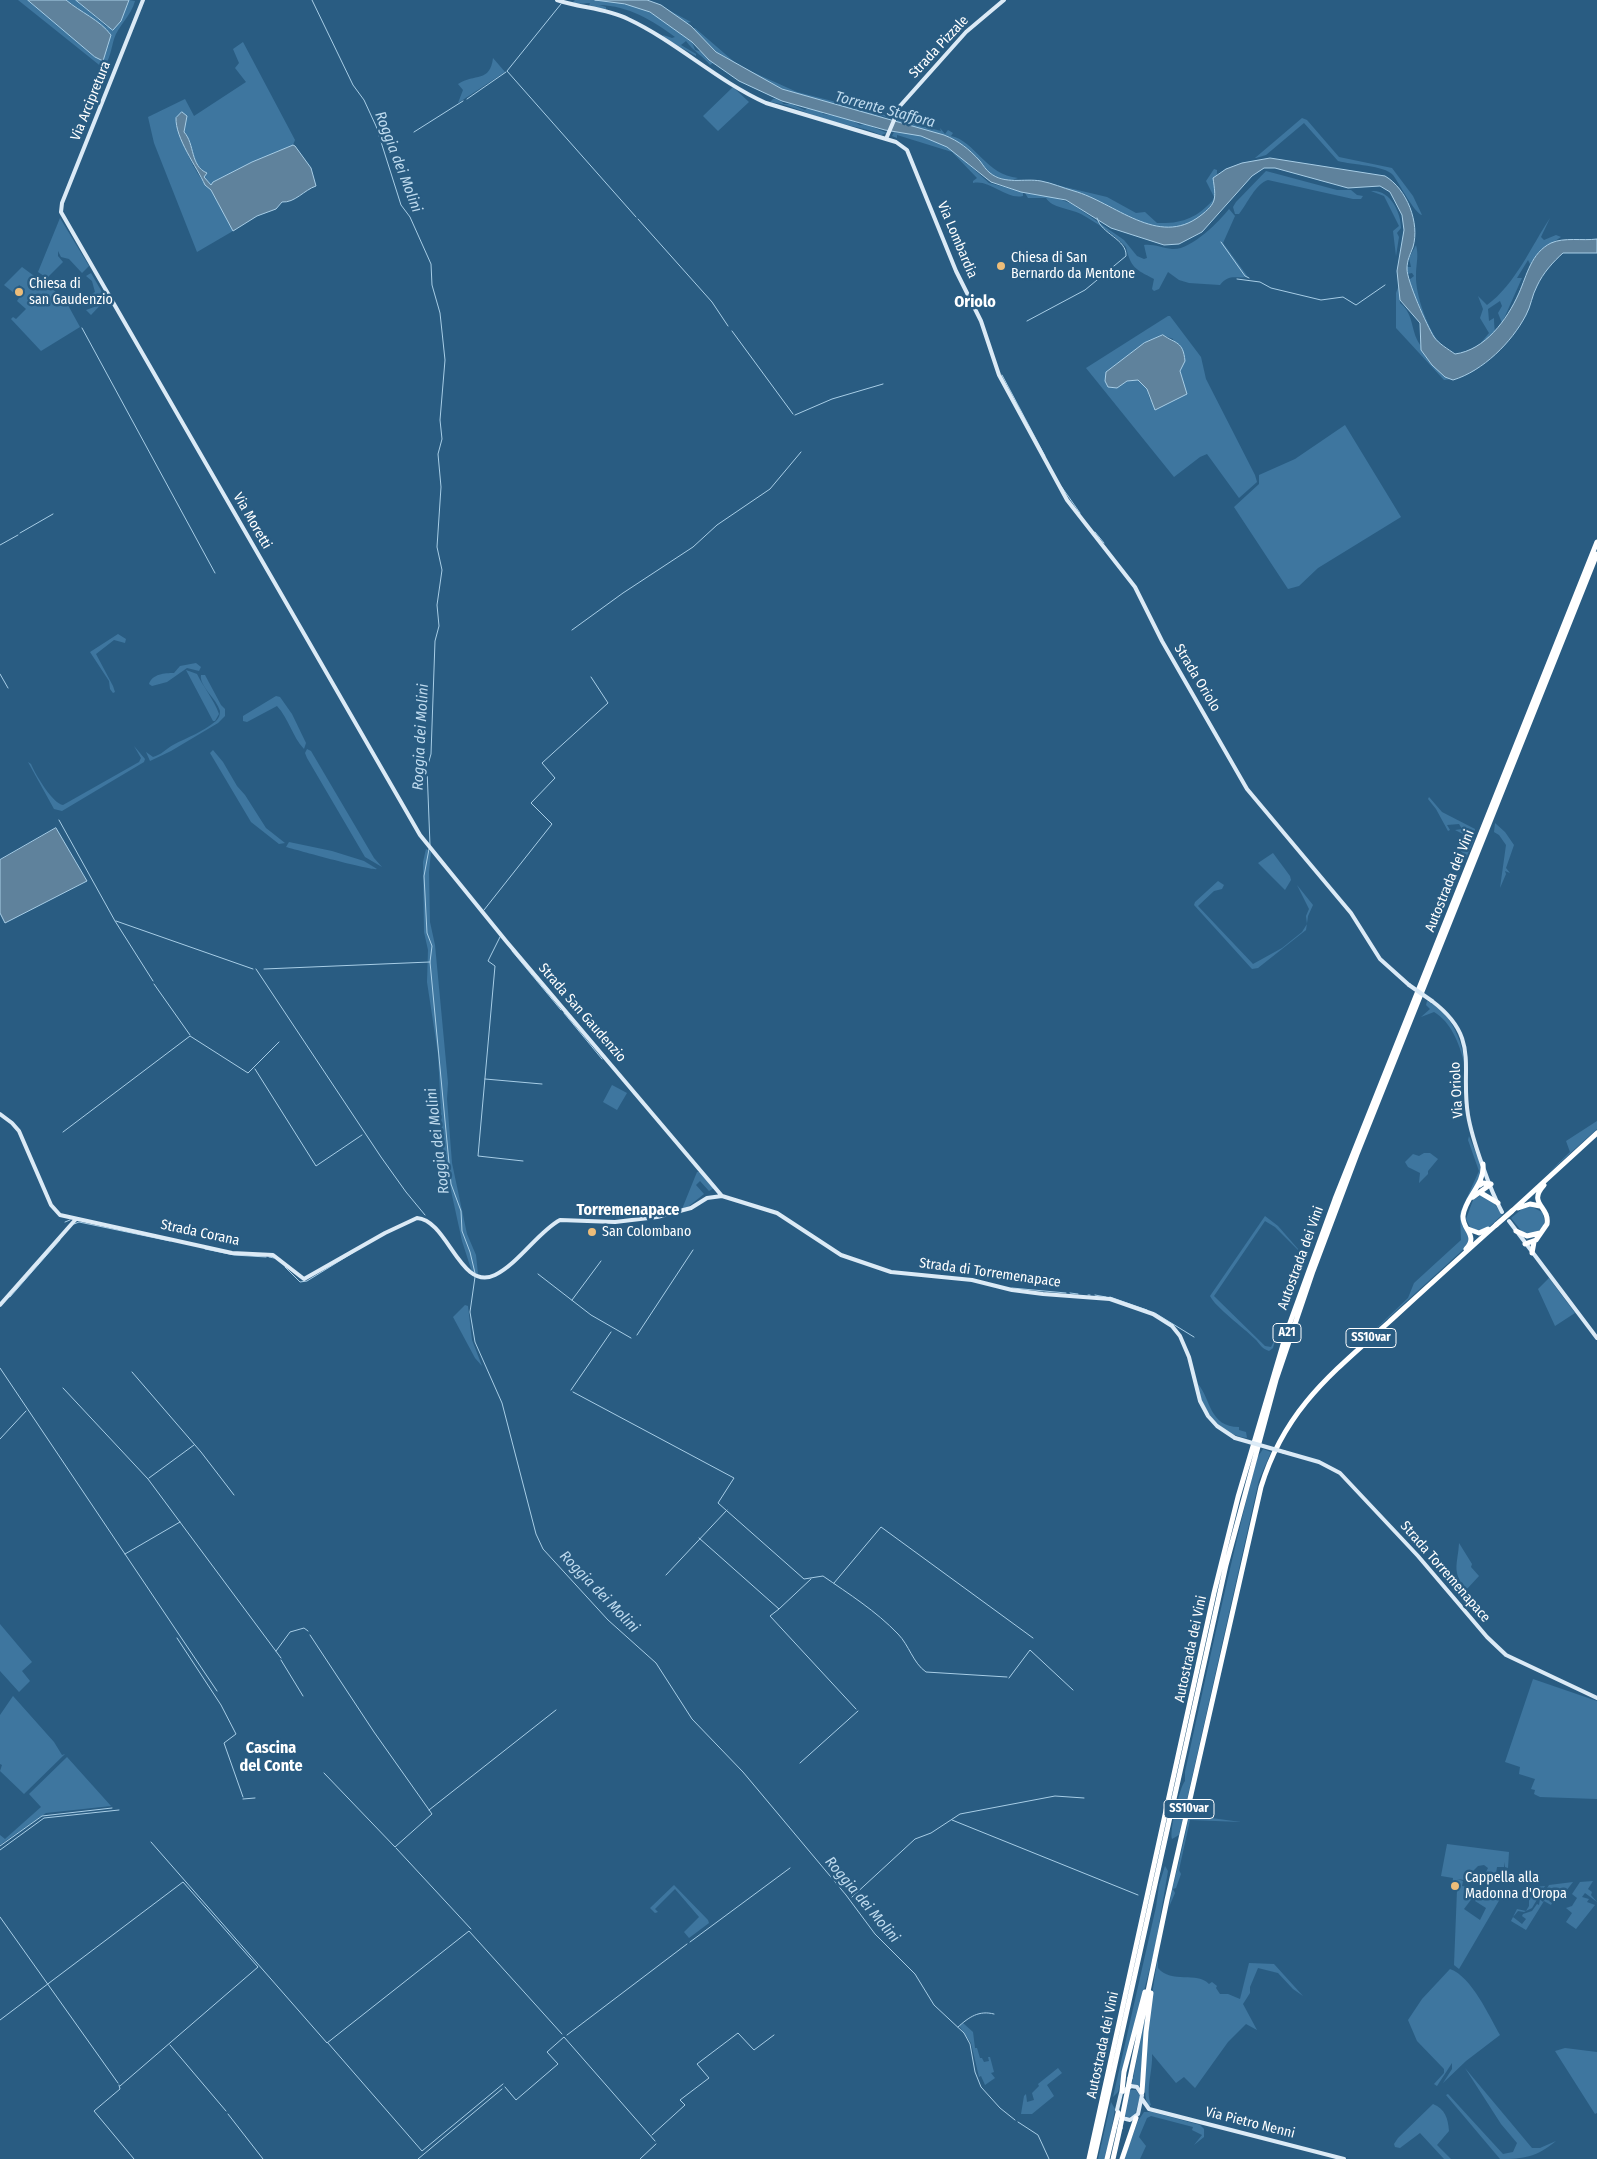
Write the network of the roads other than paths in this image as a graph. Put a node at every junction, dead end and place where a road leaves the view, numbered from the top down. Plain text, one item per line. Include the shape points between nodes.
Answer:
1 (143, 0) edge
2 (557, 0) edge
3 (1004, 0) edge
4 (886, 138) junction
5 (60, 210) joint
6 (994, 362) joint
7 (1597, 542) edge
8 (1597, 554) edge
9 (426, 844) joint
10 (1410, 985) joint
11 (0, 1114) edge
12 (1597, 1133) edge
13 (1483, 1164) junction
14 (1546, 1180) junction
15 (1491, 1184) junction
16 (1477, 1187) junction
17 (1481, 1193) junction
18 (722, 1196) junction
19 (1470, 1202) junction
20 (1498, 1203) junction
21 (1517, 1207) junction
22 (1541, 1207) junction
23 (1502, 1212) dead end
24 (76, 1219) junction
25 (1509, 1221) dead end
26 (1496, 1225) junction
27 (1468, 1229) junction
28 (1516, 1231) junction
29 (1534, 1238) junction
30 (1526, 1244) junction
31 (1532, 1253) junction
32 (1464, 1254) junction
33 (0, 1305) edge
34 (1597, 1338) edge
35 (1284, 1452) joint
36 (1597, 1698) edge
37 (1149, 1988) junction
38 (1122, 2091) junction
39 (1142, 2092) junction
40 (1142, 2099) junction
41 (1149, 2109) junction
42 (1118, 2113) junction
43 (1137, 2116) junction
44 (1089, 2159) edge
45 (1094, 2159) edge
46 (1107, 2159) edge
47 (1113, 2159) edge
48 (1122, 2159) edge
49 (1344, 2159) edge

1 - 5 street, Via Arcipretura
2 - 4 street, Via Lombardia via 626,18 766,103
3 - 4 street, Strada Pizzale via 966,32 900,106
4 - 6 street, Via Lombardia via 903,146 910,157 956,270 981,321
5 - 9 street, Via Moretti
6 - 10 street, Strada Oriolo via 1067,500 1135,588 1162,642 1242,781 1351,913 1380,959
7 - 44 highway, Autostrada dei Vini / A21 via 1338,1190 1266,1398 1214,1593
8 - 45 highway, Autostrada dei Vini / A21 via 1357,1154 1312,1271 1276,1380 1221,1583
9 - 18 street, Strada San Gaudenzio
10 - 13 street, Via Oriolo, bridge via 1449,1017 1461,1037 1467,1062 1468,1115
11 - 24 street, Strada Corana via 18,1131 52,1207 60,1215
12 - 14 highway, SS10var
13 - 15 street, Via Oriolo
13 - 16 highway via 1483,1176
14 - 21 highway, SS10var
14 - 22 highway via 1537,1196
15 - 16 highway via 1483,1183
15 - 17 highway
15 - 20 street, Via Oriolo
16 - 19 highway
17 - 19 highway
17 - 20 highway
18 - 24 street, Strada Corana via 706,1198 691,1208 657,1217 615,1222 560,1220 493,1276 475,1276 436,1229 422,1218 402,1224 304,1280 273,1255 232,1253
18 - 35 street, Strada di Torremenapace, bridge via 777,1213 841,1255 883,1269 972,1280 1012,1290 1110,1299 1153,1314 1172,1326 1180,1336 1200,1401 1216,1426 1235,1438
19 - 27 highway via 1464,1216
20 - 23 street, Via Oriolo
21 - 22 highway via 1530,1204
21 - 26 highway, SS10var, bridge
22 - 29 highway via 1547,1216 1547,1224
24 - 33 street
25 - 28 street
26 - 27 highway via 1481,1233
26 - 32 highway, SS10var
27 - 32 highway via 1472,1241
28 - 29 highway
28 - 30 street
29 - 30 highway
29 - 31 highway
30 - 31 street
31 - 34 street
32 - 37 highway, SS10var via 1310,1395 1295,1414 1272,1456 1261,1487
35 - 36 street, Strada Torremenapace via 1319,1462 1340,1473 1418,1556 1487,1637 1506,1654
37 - 38 highway via 1145,1992 1124,2072
37 - 39 highway
37 - 47 highway, SS10var, bridge
38 - 39 street via 1135,2086
38 - 42 street
39 - 40 street
40 - 41 street
40 - 43 street
41 - 43 street
41 - 49 street, Via Pietro Nenni
42 - 43 street via 1126,2120
42 - 46 highway
43 - 48 highway

